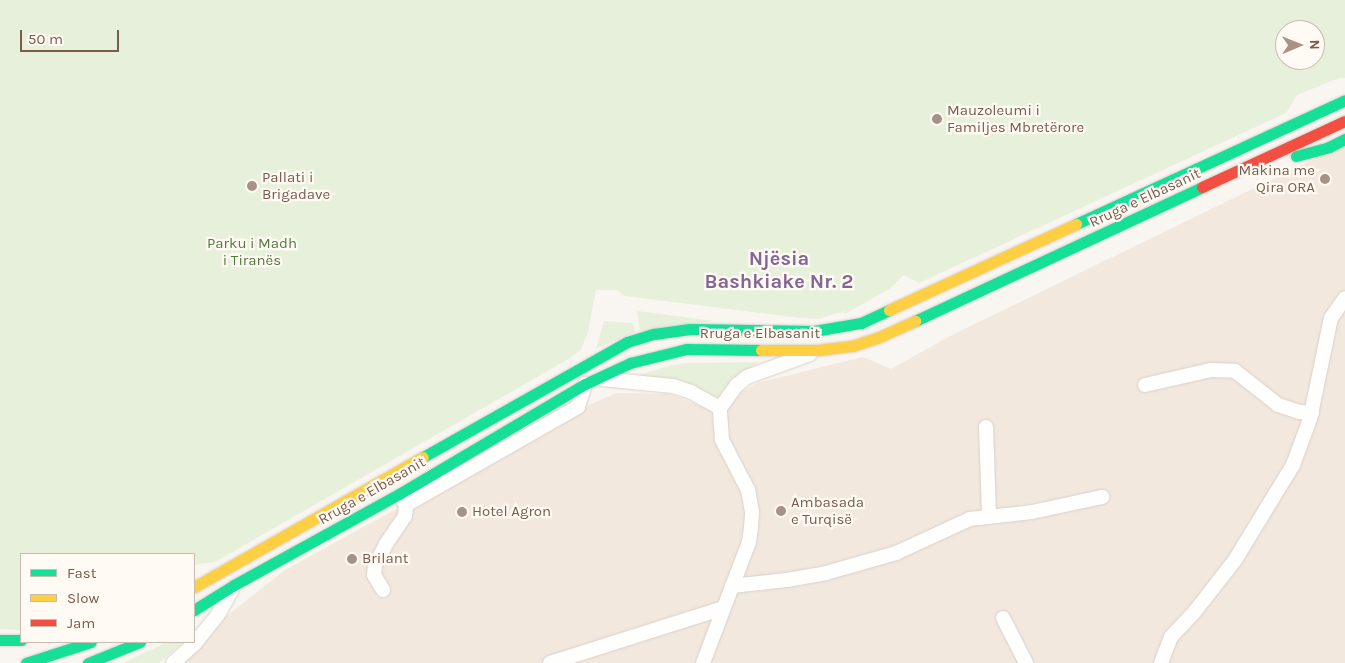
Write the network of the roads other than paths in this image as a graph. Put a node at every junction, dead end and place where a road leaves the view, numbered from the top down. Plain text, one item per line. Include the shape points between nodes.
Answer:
1 (1345, 100) edge
2 (1345, 121) edge
3 (1345, 139) edge
4 (1258, 162) junction
5 (1345, 298) edge
6 (818, 350) junction
7 (591, 381) junction
8 (1145, 385) dead end
9 (720, 408) junction
10 (1312, 413) junction
11 (986, 427) dead end
12 (1102, 497) dead end
13 (402, 500) junction
14 (989, 515) junction
15 (234, 585) junction
16 (195, 586) edge
17 (732, 586) junction
18 (384, 590) dead end
19 (723, 608) junction
20 (195, 609) edge
21 (1003, 618) dead end
22 (0, 640) edge
23 (20, 640) edge
24 (88, 643) edge
25 (138, 643) edge
26 (1158, 662) edge
27 (26, 663) edge
28 (88, 663) edge
29 (173, 663) edge
30 (550, 663) edge
31 (703, 663) edge
32 (1026, 663) edge

1 - 16 main road, Rruga e Elbasanit via 861,323 814,331 690,329 627,342
2 - 4 main road, Rruga e Elbasanit
3 - 4 main road via 1291,158
4 - 6 main road, Rruga e Elbasanit via 903,328 852,346
5 - 10 street via 1331,318
6 - 7 main road, Rruga e Elbasanit via 686,349 637,360
6 - 9 street via 747,377
7 - 9 street via 673,386
7 - 13 street via 578,407
8 - 10 street via 1211,370 1235,371 1278,405
9 - 17 street via 722,440 748,490 752,512 748,542
10 - 26 street via 1292,465 1265,513 1218,584 1171,637
11 - 14 street
12 - 14 street via 1032,512
13 - 15 main road, Rruga e Elbasanit
13 - 18 street via 405,516 375,565 374,574
14 - 17 street via 970,519 896,553 860,564 787,580
15 - 20 main road, Rruga e Elbasanit
15 - 29 street via 212,623
17 - 19 street
19 - 30 street
19 - 31 street
21 - 32 street
22 - 23 main road
24 - 27 main road
25 - 28 main road

